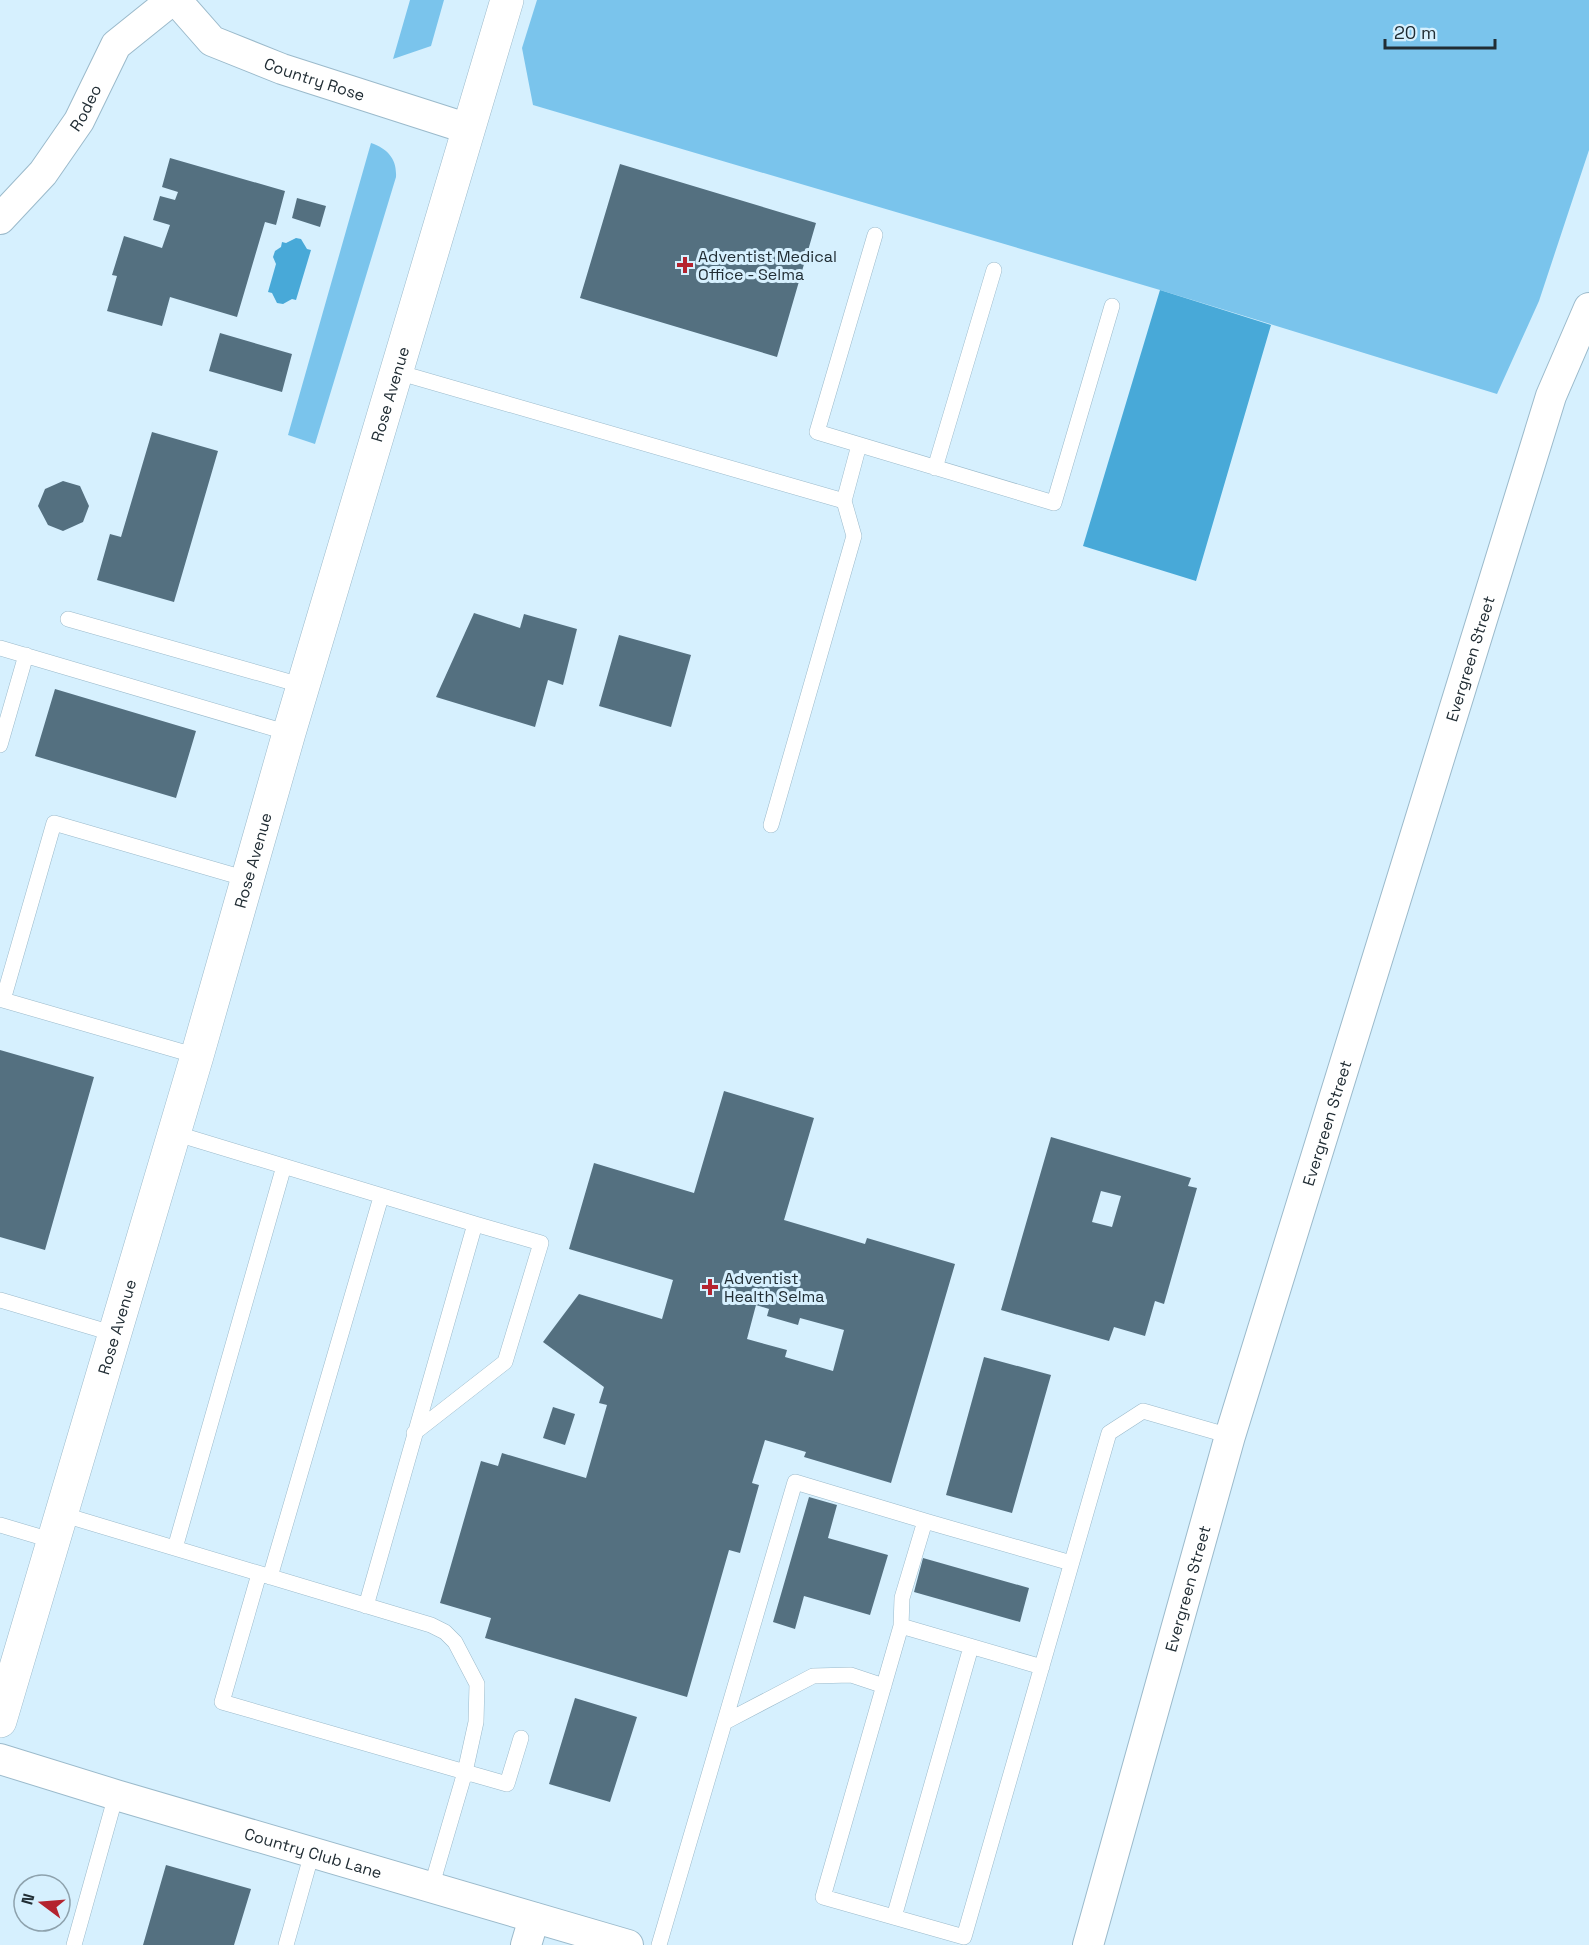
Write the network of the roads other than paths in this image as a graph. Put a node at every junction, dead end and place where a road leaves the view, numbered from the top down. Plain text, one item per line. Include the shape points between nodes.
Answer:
1 (174, 0) edge
2 (507, 0) edge
3 (469, 129) junction
4 (0, 219) edge
5 (875, 235) dead end
6 (994, 270) dead end
7 (1113, 306) dead end
8 (1589, 308) edge
9 (397, 372) junction
10 (859, 445) junction
11 (935, 468) junction
12 (844, 501) junction
13 (68, 619) dead end
14 (0, 648) edge
15 (26, 655) junction
16 (304, 686) junction
17 (289, 734) junction
18 (0, 745) edge
19 (771, 825) dead end
20 (247, 879) junction
21 (197, 1056) junction
22 (174, 1133) junction
23 (284, 1166) junction
24 (381, 1197) junction
25 (475, 1224) junction
26 (0, 1300) edge
27 (115, 1334) junction
28 (414, 1433) junction
29 (1230, 1436) junction
30 (926, 1521) junction
31 (0, 1525) edge
32 (57, 1528) junction
33 (175, 1548) junction
34 (1071, 1563) junction
35 (264, 1575) junction
36 (366, 1605) junction
37 (901, 1626) junction
38 (971, 1647) junction
39 (1042, 1667) junction
40 (884, 1686) junction
41 (0, 1721) edge
42 (725, 1722) junction
43 (521, 1738) dead end
44 (0, 1759) edge
45 (465, 1772) junction
46 (116, 1795) junction
47 (312, 1853) junction
48 (431, 1888) junction
49 (894, 1917) junction
50 (530, 1931) edge
51 (74, 1945) edge
52 (286, 1945) edge
53 (628, 1945) edge
54 (659, 1945) edge
55 (1088, 1945) edge

1 - 3 street, Country Rose via 212,41 282,69
1 - 4 street, Rodeo via 116,45 79,121 43,173
2 - 3 street, Rose Avenue
3 - 9 street, Rose Avenue
5 - 10 lane via 817,432
6 - 11 lane
7 - 11 lane via 1054,503
8 - 29 street, Evergreen Street via 1551,396
9 - 12 lane
9 - 16 street, Rose Avenue
10 - 11 lane
10 - 12 lane
12 - 19 lane via 854,537
13 - 16 lane
14 - 15 lane
15 - 17 lane
15 - 18 lane
16 - 17 street, Rose Avenue
17 - 20 street, Rose Avenue
20 - 21 street, Rose Avenue
20 - 21 lane via 54,824 3,1000
21 - 22 street, Rose Avenue
22 - 23 lane
22 - 27 street, Rose Avenue
23 - 24 lane
23 - 33 lane
24 - 25 lane
24 - 35 lane
25 - 28 lane
25 - 28 lane via 541,1243 505,1362
26 - 27 lane
27 - 32 street, Rose Avenue
28 - 36 lane
29 - 34 lane via 1143,1411 1109,1433
29 - 55 street, Evergreen Street
30 - 34 lane
30 - 37 lane via 902,1598
30 - 42 lane via 795,1482
31 - 32 lane
32 - 33 lane
32 - 41 street, Rose Avenue
33 - 35 lane
34 - 39 lane
35 - 36 lane
35 - 45 lane via 222,1702
36 - 45 lane via 431,1625 455,1641 477,1684 476,1722
37 - 38 lane
37 - 40 lane
38 - 39 lane
38 - 49 lane
39 - 49 lane via 964,1937
40 - 42 lane via 850,1675 813,1676
40 - 49 lane via 824,1897
42 - 54 lane
43 - 45 lane via 507,1784
44 - 46 street, Country Club Lane
45 - 48 lane
46 - 47 street, Country Club Lane
46 - 51 lane
47 - 48 street, Country Club Lane
47 - 52 lane
48 - 50 street, Country Club Lane
50 - 53 street, Country Club Lane

